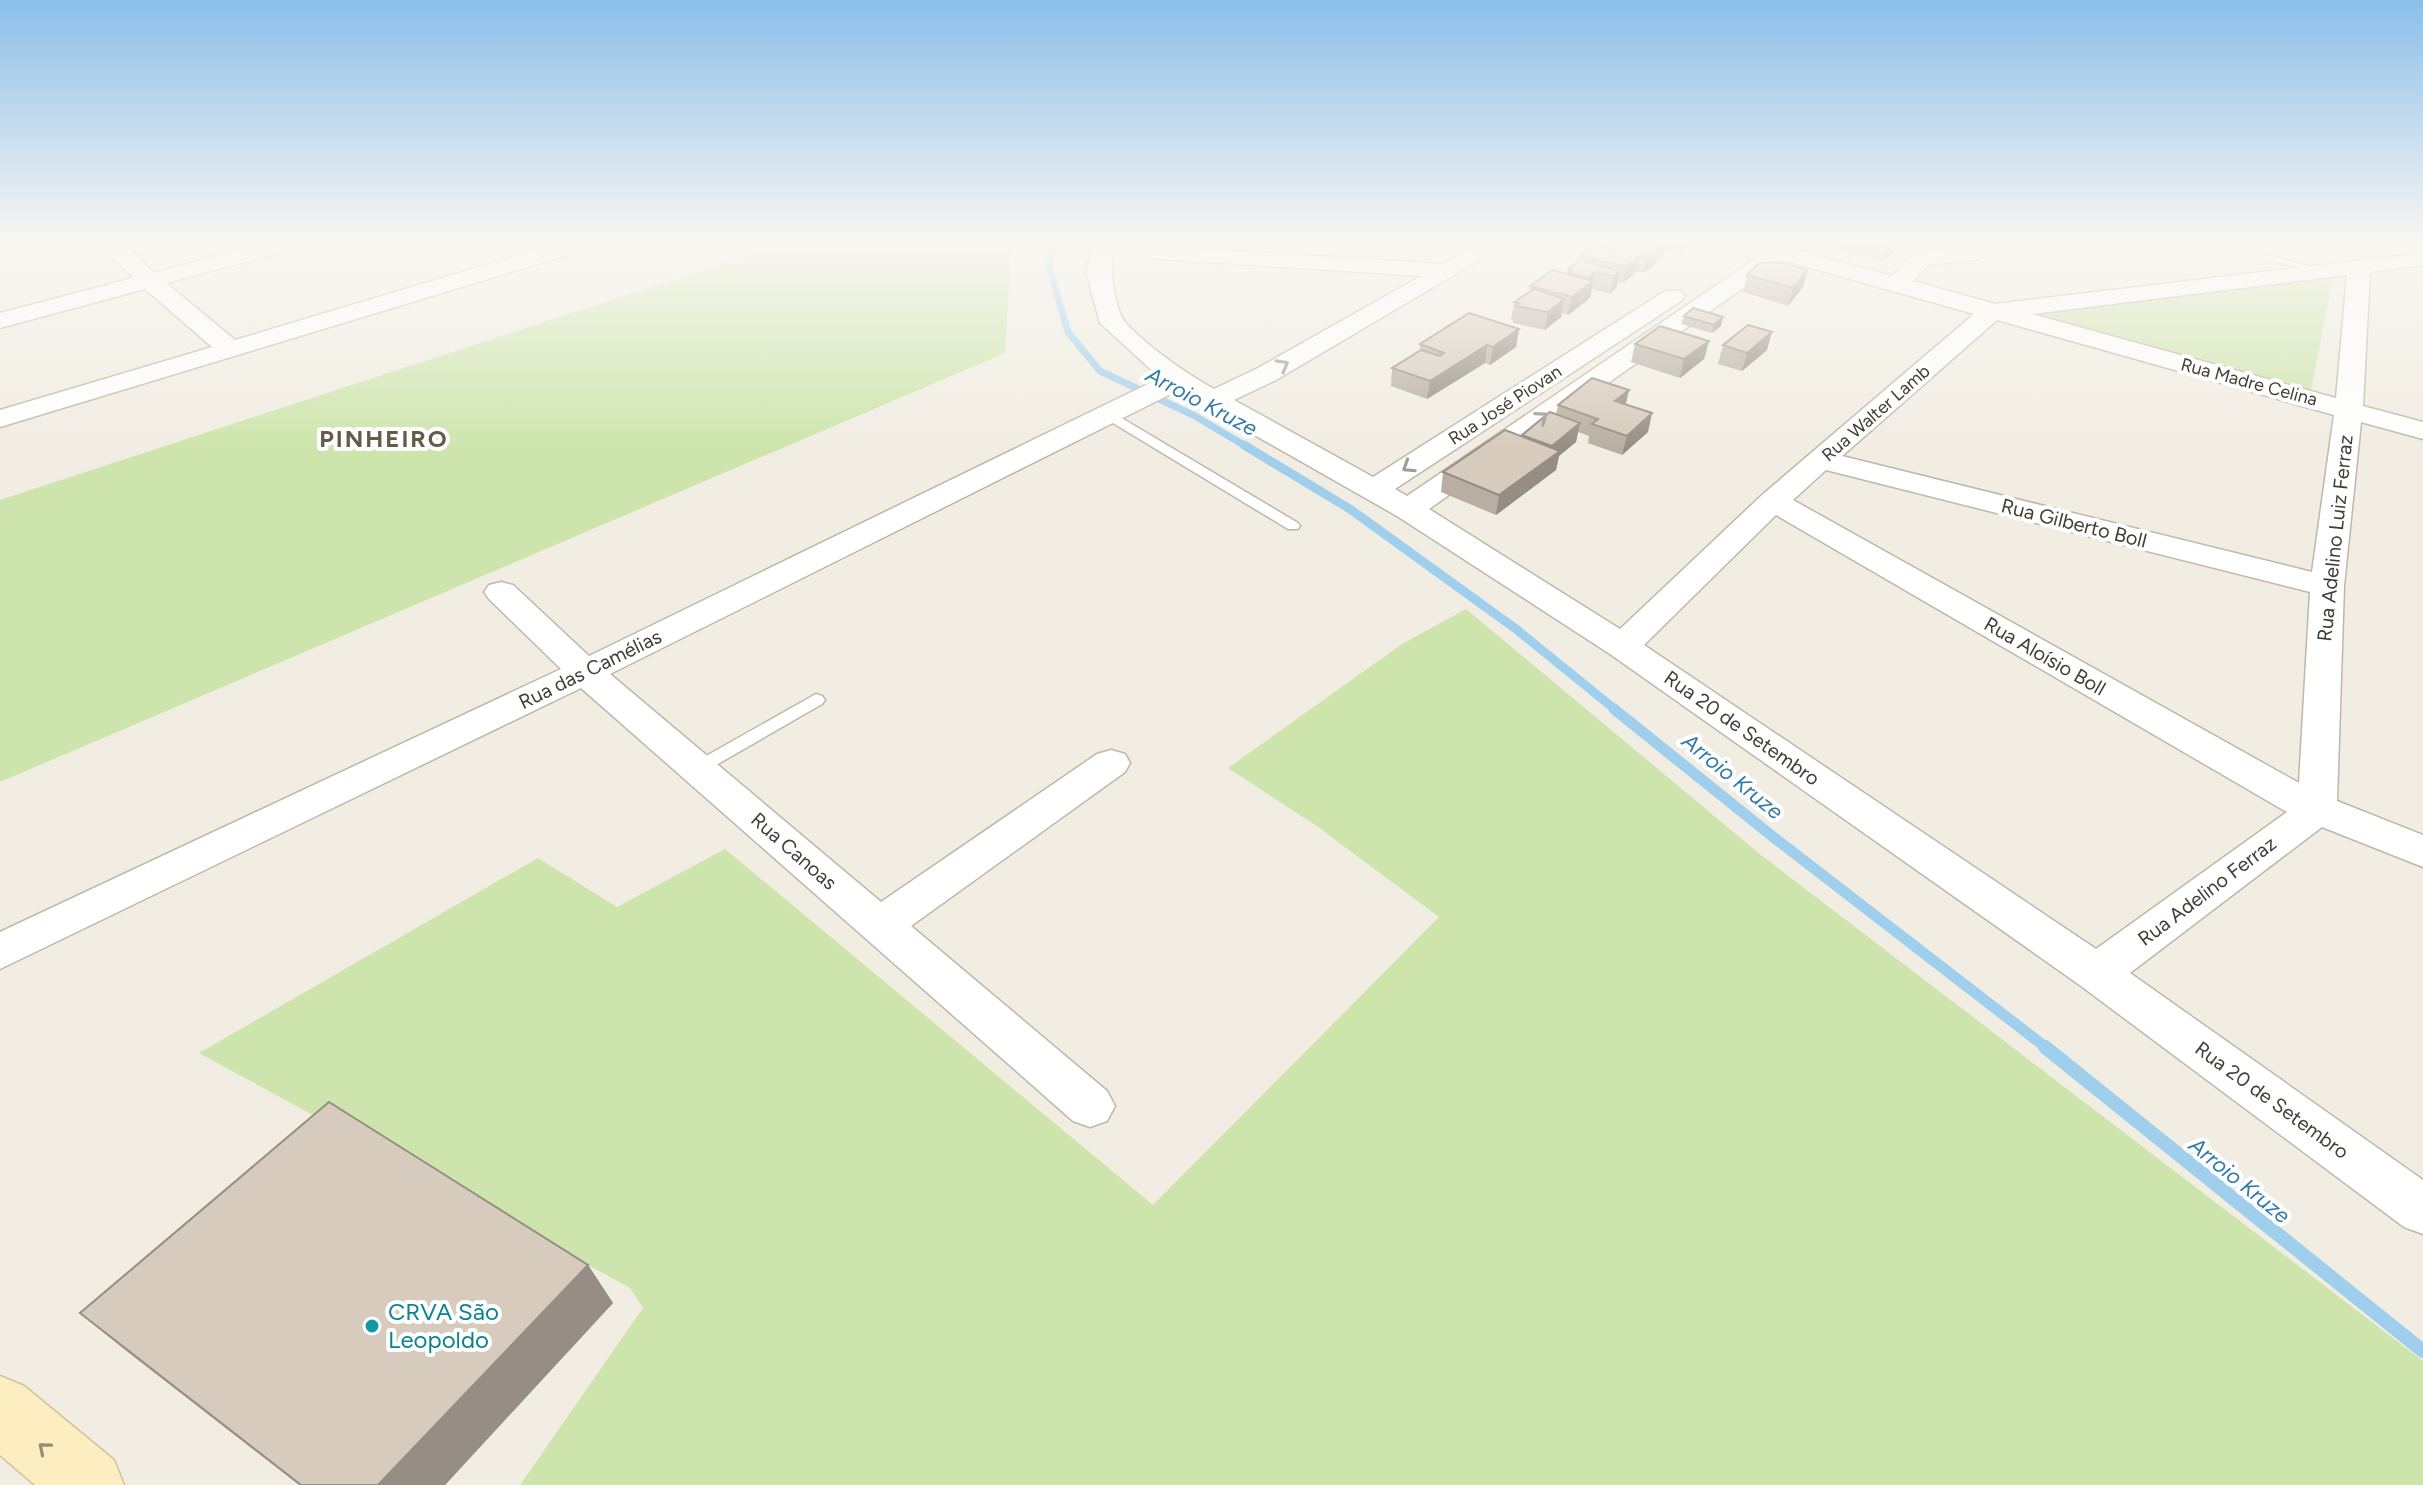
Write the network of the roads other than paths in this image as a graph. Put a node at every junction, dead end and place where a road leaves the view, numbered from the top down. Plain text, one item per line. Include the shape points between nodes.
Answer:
1 (36, 311) edge
2 (185, 311) edge
3 (353, 311) edge
4 (1109, 311) edge
5 (1375, 311) edge
6 (1663, 311) edge
7 (1679, 311) edge
8 (1997, 311) edge
9 (2358, 311) edge
10 (1991, 312) junction
11 (0, 321) edge
12 (229, 348) junction
13 (1144, 396) junction
14 (1213, 400) junction
15 (2349, 409) junction
16 (0, 419) edge
17 (2423, 431) edge
18 (1821, 460) junction
19 (1375, 489) junction
20 (1773, 501) junction
21 (1408, 509) junction
22 (1293, 526) dead end
23 (2327, 586) junction
24 (501, 592) dead end
25 (1622, 646) junction
26 (585, 672) junction
27 (816, 700) dead end
28 (1111, 763) dead end
29 (698, 768) junction
30 (2317, 810) junction
31 (2423, 852) edge
32 (880, 925) junction
33 (0, 952) edge
34 (2097, 973) junction
35 (1090, 1106) dead end
36 (2423, 1210) edge
37 (0, 1410) edge
38 (89, 1485) edge

1 - 11 street
2 - 12 street
3 - 12 street
4 - 13 street, Rua 20 de Setembro
14 -> 5 street
6 -> 19 street, Rua José Piovan
21 -> 7 street, Rua José Piovan
8 - 10 street
9 - 15 street, Rua Adelino Luiz Ferraz
10 - 15 street, Rua Madre Celina
10 - 18 street, Rua Walter Lamb
12 - 16 street
13 - 14 street, Rua 20 de Setembro
13 - 22 lane
13 - 26 street, Rua das Camélias
14 - 19 street, Rua 20 de Setembro
15 - 17 street, Rua Madre Celina
15 - 23 street, Rua Adelino Luiz Ferraz
18 - 20 street, Rua Walter Lamb
18 - 23 street, Rua Gilberto Boll
19 - 21 street, Rua 20 de Setembro
20 - 25 street, Rua Walter Lamb
20 - 30 street, Rua Aloísio Boll
21 - 25 street, Rua 20 de Setembro
23 - 30 street, Rua Adelino Luiz Ferraz
24 - 26 street, Rua Canoas
25 - 34 street, Rua 20 de Setembro
26 - 29 street, Rua Canoas
26 - 33 street, Rua das Camélias
27 - 29 lane
28 - 32 street
29 - 32 street, Rua Canoas
30 - 31 street, Rua Aloísio Boll
30 - 34 street, Rua Adelino Ferraz
32 - 35 street, Rua Canoas
34 - 36 street, Rua 20 de Setembro
38 -> 37 main road

